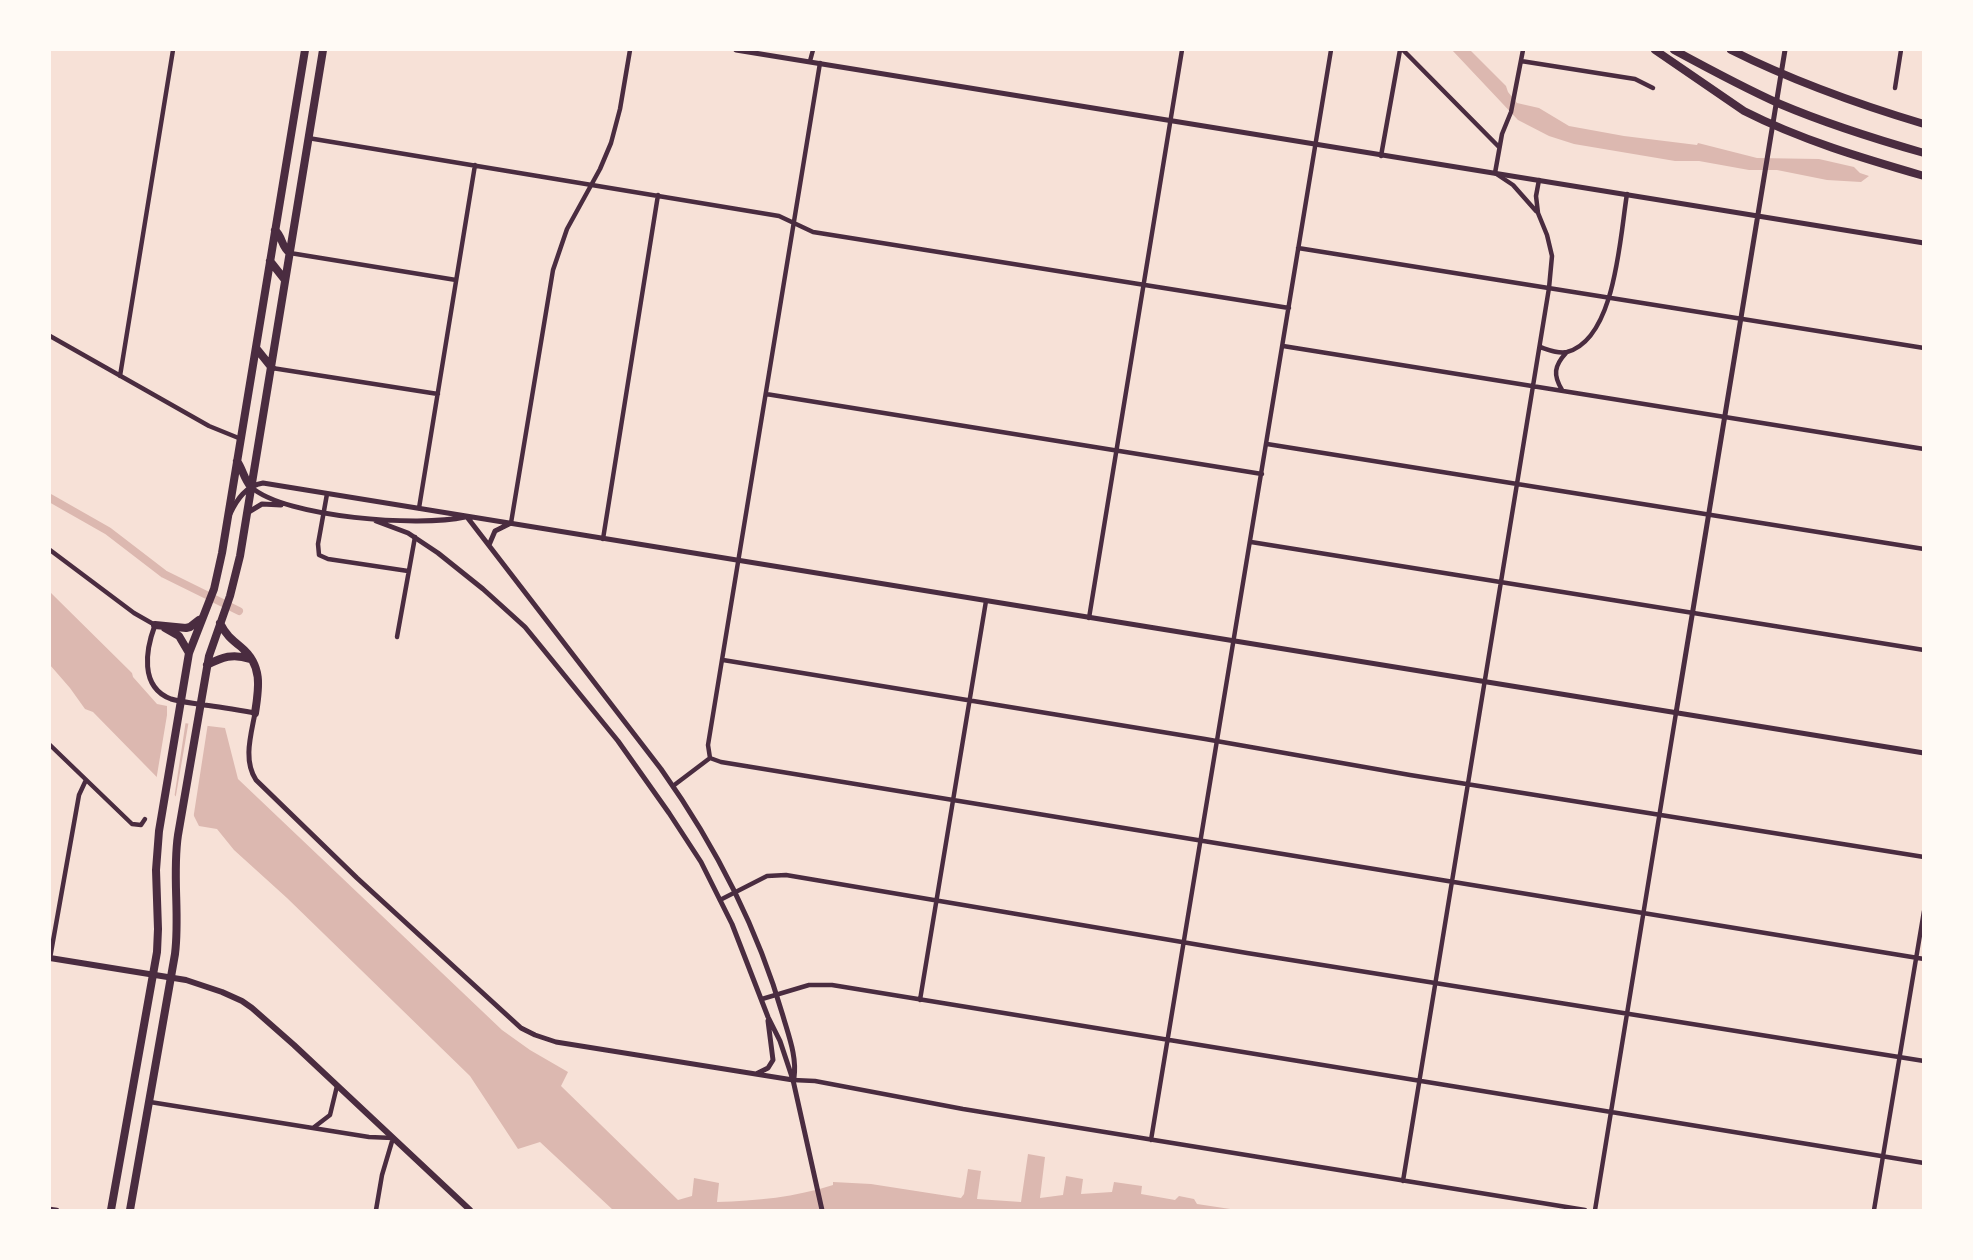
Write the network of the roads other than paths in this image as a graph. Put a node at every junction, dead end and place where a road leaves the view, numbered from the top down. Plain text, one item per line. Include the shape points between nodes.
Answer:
1 (173, 50) edge
2 (305, 50) edge
3 (323, 50) edge
4 (630, 50) edge
5 (735, 50) edge
6 (813, 50) edge
7 (1182, 50) edge
8 (1331, 50) edge
9 (1402, 50) edge
10 (1523, 50) edge
11 (1655, 50) edge
12 (1674, 50) edge
13 (1731, 50) edge
14 (1785, 50) edge
15 (1901, 50) edge
16 (810, 61) junction
17 (1521, 61) junction
18 (820, 63) junction
19 (1895, 87) dead end
20 (1653, 88) dead end
21 (1172, 120) junction
22 (1923, 124) edge
23 (308, 138) junction
24 (1315, 144) junction
25 (1499, 147) junction
26 (1923, 153) edge
27 (1382, 156) junction
28 (475, 165) junction
29 (1495, 173) junction
30 (1923, 176) edge
31 (1539, 180) junction
32 (591, 185) junction
33 (1627, 194) junction
34 (658, 195) junction
35 (1538, 213) junction
36 (1758, 216) junction
37 (794, 223) junction
38 (275, 230) junction
39 (1923, 243) edge
40 (1298, 248) junction
41 (290, 253) junction
42 (270, 261) junction
43 (285, 280) junction
44 (456, 280) junction
45 (1144, 286) junction
46 (1549, 288) junction
47 (1610, 298) junction
48 (1288, 308) junction
49 (1742, 319) junction
50 (50, 336) edge
51 (1283, 346) junction
52 (1540, 347) junction
53 (256, 348) junction
54 (1923, 348) edge
55 (1566, 352) junction
56 (272, 368) junction
57 (120, 376) junction
58 (1534, 386) junction
59 (1562, 390) junction
60 (438, 394) junction
61 (766, 394) junction
62 (1725, 417) junction
63 (241, 439) junction
64 (1267, 444) junction
65 (1923, 449) edge
66 (1117, 451) junction
67 (237, 461) junction
68 (1262, 474) junction
69 (1518, 484) junction
70 (251, 487) junction
71 (327, 494) junction
72 (288, 505) junction
73 (419, 508) junction
74 (324, 512) junction
75 (247, 513) junction
76 (1709, 514) junction
77 (466, 517) junction
78 (228, 520) junction
79 (376, 521) junction
80 (511, 523) junction
81 (415, 537) junction
82 (603, 539) junction
83 (1251, 542) junction
84 (489, 545) junction
85 (1923, 549) edge
86 (50, 550) edge
87 (739, 561) junction
88 (408, 572) junction
89 (1502, 582) junction
90 (986, 601) junction
91 (1694, 612) junction
92 (202, 617) junction
93 (1089, 618) junction
94 (220, 623) junction
95 (155, 625) junction
96 (397, 637) dead end
97 (1234, 642) junction
98 (1923, 650) edge
99 (189, 653) junction
100 (251, 660) junction
101 (723, 660) junction
102 (207, 665) junction
103 (1485, 682) junction
104 (970, 701) junction
105 (255, 713) junction
106 (1676, 713) junction
107 (1218, 742) junction
108 (50, 745) edge
109 (1923, 753) edge
110 (710, 758) junction
111 (86, 780) junction
112 (1469, 783) junction
113 (673, 786) junction
114 (954, 800) junction
115 (1660, 815) junction
116 (145, 819) dead end
117 (1201, 842) junction
118 (1923, 857) edge
119 (1452, 882) junction
120 (736, 891) junction
121 (720, 900) junction
122 (937, 900) junction
123 (1923, 911) edge
124 (1644, 914) junction
125 (1185, 942) junction
126 (50, 958) edge
127 (1916, 958) junction
128 (1923, 959) edge
129 (153, 975) junction
130 (171, 978) junction
131 (1436, 982) junction
132 (777, 994) junction
133 (762, 999) junction
134 (920, 1000) junction
135 (1626, 1013) junction
136 (768, 1017) junction
137 (1168, 1041) junction
138 (1899, 1057) junction
139 (1923, 1061) edge
140 (756, 1074) junction
141 (793, 1080) junction
142 (1419, 1082) junction
143 (338, 1086) junction
144 (150, 1102) junction
145 (1610, 1113) junction
146 (313, 1129) junction
147 (393, 1138) junction
148 (1151, 1140) junction
149 (1883, 1157) junction
150 (1923, 1164) edge
151 (1403, 1181) junction
152 (50, 1209) edge
153 (57, 1210) edge
154 (111, 1210) edge
155 (130, 1210) edge
156 (376, 1210) edge
157 (470, 1210) edge
158 (822, 1210) edge
159 (1585, 1210) edge
160 (1595, 1210) edge
161 (1874, 1210) edge

1 - 57 street
2 - 38 highway
3 - 23 highway
4 - 32 street via 614,135
5 - 16 street
6 - 16 street
7 - 21 street
8 - 24 street
9 - 25 street
9 - 27 street
10 - 17 street
11 - 30 highway via 1758,118 1839,151
12 - 26 highway via 1801,113
13 - 22 highway via 1806,85
14 - 36 street
15 - 19 street
16 - 18 street
17 - 20 street via 1635,79
17 - 25 street
18 - 21 street
18 - 37 street
21 - 24 street
21 - 45 street
23 - 28 street
23 - 41 highway
24 - 27 street
24 - 40 street
25 - 29 street
27 - 29 street
28 - 32 street
28 - 44 street
29 - 31 street
29 - 35 street via 1513,185
31 - 33 street
31 - 35 street
32 - 34 street
32 - 80 street via 567,229 550,282
33 - 36 street
33 - 47 street
34 - 37 street via 779,216
34 - 82 street
35 - 46 street via 1551,250
36 - 39 street
36 - 49 street
37 - 45 street via 813,232
37 - 61 street
38 - 41 highway
38 - 42 highway
40 - 46 street
40 - 48 street
41 - 43 highway
41 - 44 street
42 - 43 highway
42 - 53 highway
43 - 56 highway
44 - 60 street
45 - 48 street
45 - 66 street
46 - 47 street
46 - 52 street
47 - 49 street
47 - 55 street via 1594,331
48 - 51 street
49 - 54 street
49 - 62 street
50 - 57 street
51 - 58 street
51 - 64 street
52 - 55 street
52 - 58 street
53 - 56 highway
53 - 63 highway
55 - 59 street via 1558,362 1555,376
56 - 60 street
56 - 70 highway
57 - 63 street via 221,433
58 - 59 street
58 - 69 street
59 - 62 street
60 - 73 street
61 - 66 street
61 - 87 street
62 - 65 street
62 - 76 street
63 - 67 highway
64 - 68 street
64 - 69 street
66 - 68 street
66 - 93 street
67 - 70 highway
67 - 78 highway
68 - 83 street
69 - 76 street
69 - 89 street
70 - 71 street via 263,483
70 - 72 street
70 - 75 highway
70 - 78 street via 236,502
71 - 73 street
71 - 74 street
72 - 74 street
72 - 75 street via 262,504
73 - 77 street
74 - 79 street
74 - 88 street via 318,544 320,555
75 - 94 highway via 235,581
76 - 85 street
76 - 91 street
77 - 79 street via 449,521
77 - 80 street
77 - 84 street
78 - 92 highway via 218,576
79 - 81 street
80 - 82 street
80 - 84 street via 495,531
81 - 88 street
81 - 121 street via 490,595 550,656 651,786 701,862
82 - 87 street
83 - 89 street
83 - 97 street
84 - 113 street
86 - 95 street
87 - 90 street
87 - 101 street
88 - 96 street
89 - 91 street
89 - 103 street
90 - 93 street
90 - 104 street
91 - 98 street
91 - 106 street
92 - 95 highway via 186,628
92 - 99 highway
93 - 97 street
94 - 100 highway via 229,639 244,649
94 - 102 highway
95 - 99 highway via 179,636
95 - 105 street via 147,664 151,681 161,693 174,700
97 - 103 street
97 - 107 street
99 - 129 highway via 159,831 158,929
100 - 102 highway via 231,655
100 - 105 highway via 259,678
101 - 104 street
101 - 110 street via 708,745
102 - 130 highway via 174,865 177,935
103 - 106 street
103 - 112 street
104 - 107 street
104 - 114 street
105 - 140 street via 249,758 256,780 521,1028 567,1044
106 - 109 street
106 - 115 street
107 - 112 street
107 - 117 street
108 - 111 street
110 - 113 street
110 - 114 street
111 - 116 street via 134,826
111 - 126 street via 79,795
112 - 115 street
112 - 119 street
113 - 120 street
114 - 117 street
114 - 122 street
115 - 118 street
115 - 124 street
117 - 119 street
117 - 125 street
119 - 124 street
119 - 131 street
120 - 121 street
120 - 122 street via 760,878 778,874
120 - 132 street
121 - 133 street
122 - 125 street
122 - 134 street
123 - 127 street
124 - 127 street
124 - 135 street
125 - 131 street
125 - 137 street
126 - 129 main road
127 - 128 street
127 - 138 street
129 - 130 main road
129 - 154 highway
130 - 143 main road via 211,988 252,1008
130 - 144 highway
131 - 135 street
131 - 142 street
132 - 133 street
132 - 134 street via 823,984
132 - 141 street via 796,1063
133 - 136 street
134 - 137 street
135 - 138 street
135 - 145 street
136 - 140 street via 773,1060
136 - 141 street
137 - 142 street
137 - 148 street
138 - 139 street
138 - 149 street
140 - 141 street
141 - 148 street
141 - 158 street
142 - 145 street
142 - 151 street
143 - 146 street via 330,1115
143 - 147 main road
144 - 146 street
144 - 155 highway
145 - 149 street
145 - 160 street
146 - 147 street
147 - 156 street
147 - 157 main road
148 - 151 street
149 - 150 street
149 - 161 street
151 - 159 street
152 - 153 street

